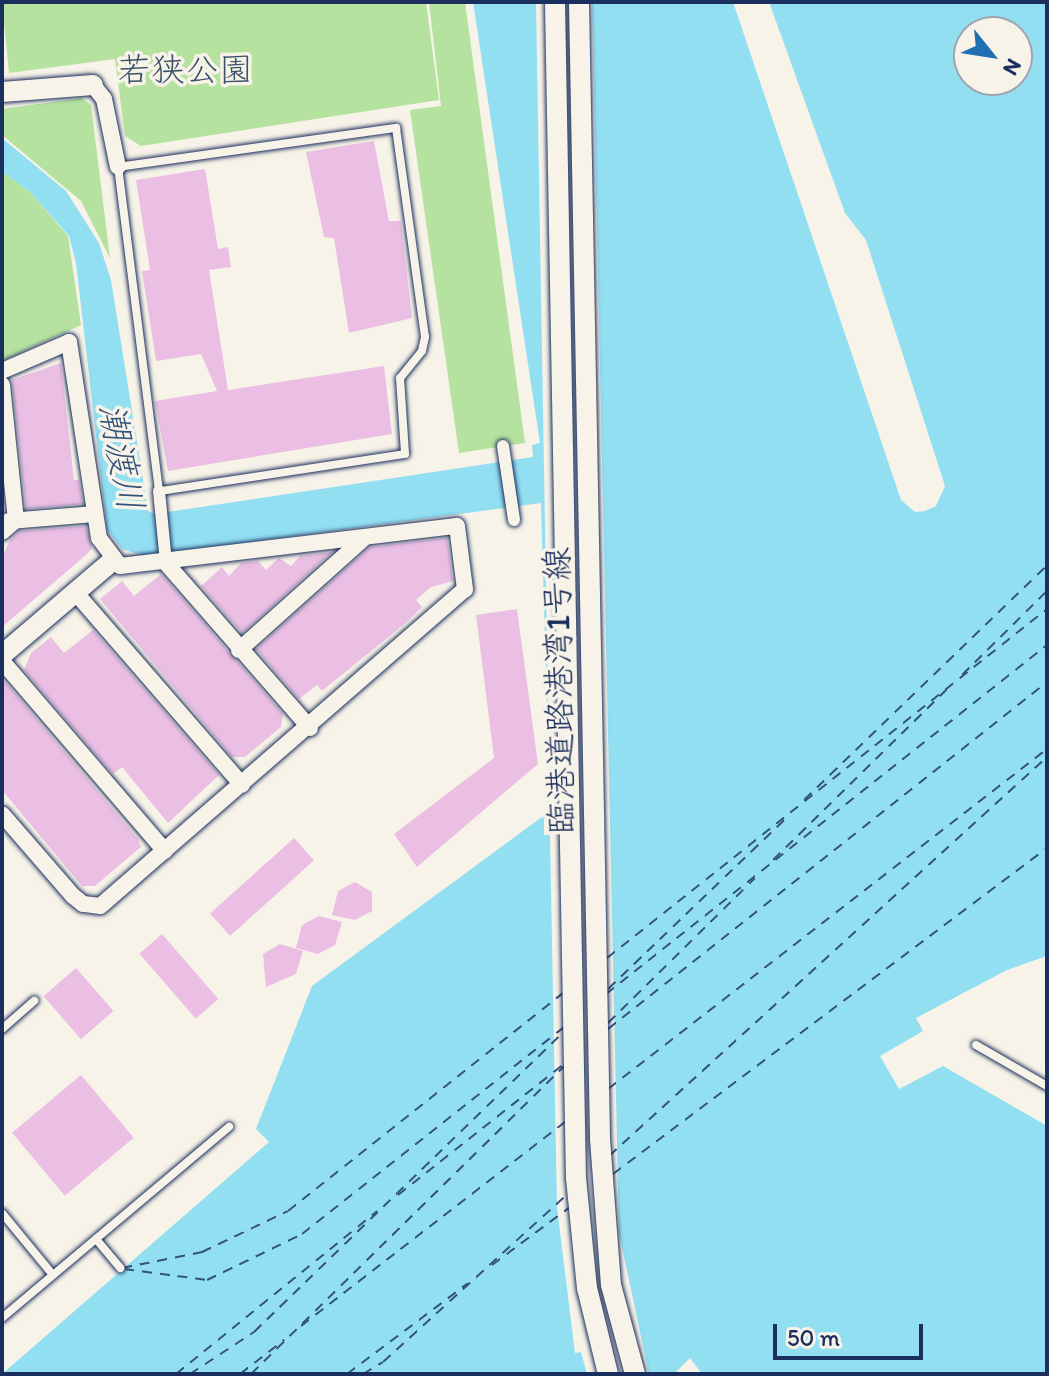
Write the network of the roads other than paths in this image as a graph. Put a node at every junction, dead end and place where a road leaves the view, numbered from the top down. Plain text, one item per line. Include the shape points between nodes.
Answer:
1 (555, 2) edge
2 (579, 2) edge
3 (93, 85) joint
4 (2, 92) edge
5 (118, 167) junction
6 (2, 371) edge
7 (2, 385) edge
8 (503, 446) dead end
9 (159, 491) junction
10 (95, 514) junction
11 (514, 520) dead end
12 (9, 521) edge
13 (2, 532) edge
14 (363, 539) junction
15 (166, 556) junction
16 (112, 561) junction
17 (75, 592) junction
18 (239, 650) junction
19 (2, 655) edge
20 (2, 661) edge
21 (310, 728) junction
22 (242, 785) junction
23 (2, 814) edge
24 (165, 851) junction
25 (34, 1001) dead end
26 (2, 1029) edge
27 (976, 1045) dead end
28 (1047, 1086) edge
29 (229, 1127) dead end
30 (2, 1213) edge
31 (96, 1239) junction
32 (120, 1268) dead end
33 (53, 1275) junction
34 (2, 1318) edge
35 (608, 1374) edge
36 (635, 1374) edge

1 - 35 street, 臨港道路港湾1号線 via 576,1178 587,1288
2 - 36 street, 臨港道路港湾1号線 via 601,1155 611,1285
3 - 4 street
3 - 5 street via 104,99
5 - 9 lane
5 - 9 lane via 396,128 425,337 422,351 400,378 405,454
6 - 10 street via 69,342
7 - 12 street
8 - 11 street
9 - 15 street
10 - 12 street
10 - 16 street via 103,550
12 - 13 street
14 - 15 street
14 - 18 street
14 - 21 street via 457,526 465,589
15 - 16 street via 132,567
15 - 18 street
16 - 17 street
17 - 19 street
17 - 22 street
18 - 21 street
20 - 24 street
21 - 22 street
22 - 24 street
23 - 24 street via 83,904 100,906
25 - 26 lane
27 - 28 lane
29 - 31 lane
30 - 33 lane
31 - 32 lane
31 - 33 lane
33 - 34 lane

